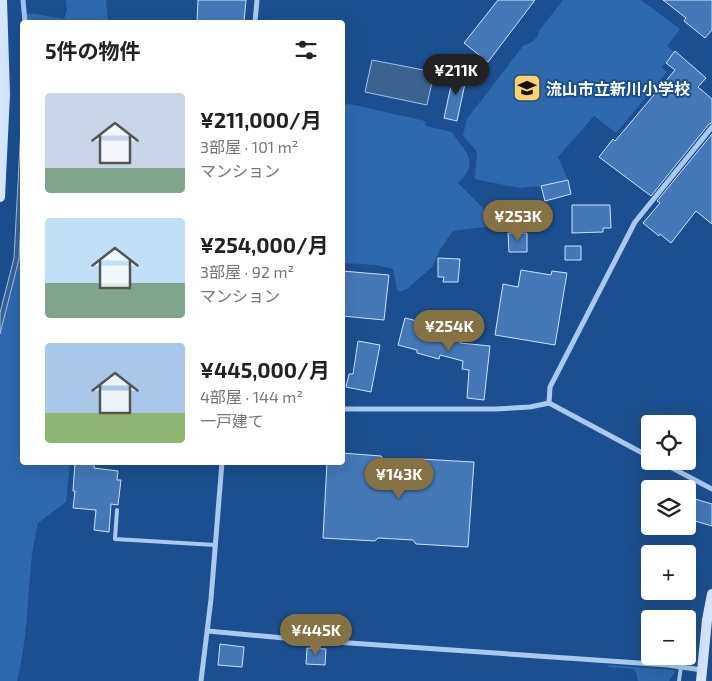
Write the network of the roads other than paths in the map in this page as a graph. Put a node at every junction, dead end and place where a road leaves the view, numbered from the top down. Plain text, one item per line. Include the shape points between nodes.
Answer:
1 (2, 0) edge
2 (257, 0) edge
3 (255, 20) edge
4 (712, 127) edge
5 (0, 196) edge
6 (549, 403) junction
7 (345, 409) edge
8 (641, 451) edge
9 (222, 465) edge
10 (676, 470) edge
11 (712, 489) edge
12 (117, 510) dead end
13 (215, 545) junction
14 (712, 594) edge
15 (208, 631) junction
16 (681, 666) junction
17 (702, 676) edge
18 (201, 681) edge
19 (679, 681) edge

1 - 5 street via 6,94
2 - 3 street
4 - 6 street via 635,222 550,387
6 - 7 street via 495,409
6 - 8 street
9 - 13 street
10 - 11 street
12 - 13 lane via 115,539
13 - 15 street
14 - 17 street
15 - 16 street
15 - 18 street
16 - 17 street
16 - 19 lane

